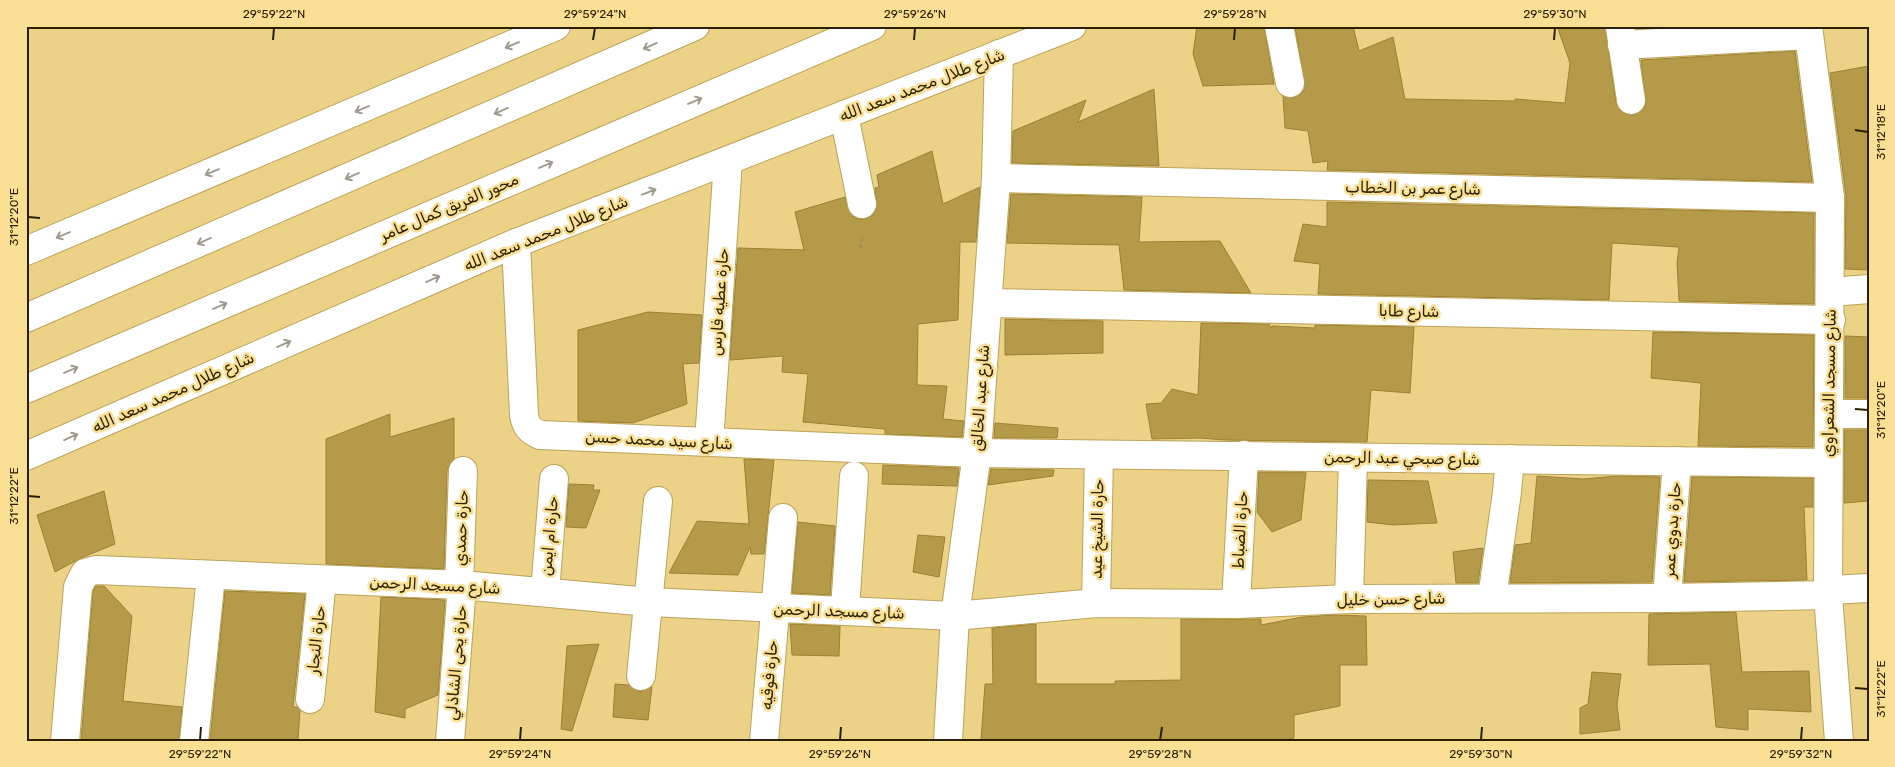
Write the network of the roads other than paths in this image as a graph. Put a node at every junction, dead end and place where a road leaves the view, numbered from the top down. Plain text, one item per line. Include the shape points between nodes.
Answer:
1 (556, 26) edge
2 (695, 26) edge
3 (872, 26) edge
4 (1072, 26) edge
5 (1279, 26) edge
6 (1809, 31) edge
7 (1621, 35) edge
8 (1000, 54) junction
9 (1290, 83) dead end
10 (1631, 100) dead end
11 (844, 115) junction
12 (728, 161) junction
13 (996, 178) junction
14 (1830, 198) junction
15 (862, 204) dead end
16 (516, 243) junction
17 (26, 251) edge
18 (1869, 289) edge
19 (1830, 292) junction
20 (988, 303) junction
21 (26, 318) edge
22 (1831, 320) junction
23 (26, 389) edge
24 (1830, 414) junction
25 (1869, 414) edge
26 (709, 442) junction
27 (977, 453) junction
28 (1099, 455) junction
29 (1244, 455) junction
30 (26, 456) edge
31 (1352, 458) junction
32 (1510, 459) junction
33 (1677, 461) junction
34 (1828, 463) junction
35 (463, 471) dead end
36 (854, 476) dead end
37 (554, 479) dead end
38 (658, 501) dead end
39 (783, 518) dead end
40 (211, 576) junction
41 (322, 580) junction
42 (460, 586) junction
43 (1869, 588) edge
44 (545, 592) junction
45 (1828, 592) junction
46 (1492, 598) junction
47 (1668, 598) junction
48 (1349, 599) junction
49 (649, 602) junction
50 (1096, 603) junction
51 (1236, 604) junction
52 (775, 609) junction
53 (845, 609) junction
54 (956, 616) junction
55 (641, 676) dead end
56 (310, 699) dead end
57 (65, 741) edge
58 (194, 741) edge
59 (450, 741) edge
60 (764, 741) edge
61 (948, 741) edge
62 (1840, 741) edge

1 -> 17 main road
2 -> 21 main road
23 -> 3 main road, محور الفريق كمال عامر
4 - 8 main road, شارع طلال محمد سعد الله
5 - 9 main road
6 - 7 main road
6 - 14 main road, شارع مسجد الشعراوي
7 - 10 main road
8 - 11 main road, شارع طلال محمد سعد الله
8 - 13 main road, شارع عبد الخالق
11 - 12 main road, شارع طلال محمد سعد الله
11 - 15 main road
16 -> 12 main road, شارع طلال محمد سعد الله
12 - 26 main road, حارة عطيه فارس
13 - 14 main road, شارع عمر بن الخطاب
13 - 20 main road, شارع عبد الخالق
14 - 19 main road, شارع مسجد الشعراوي
16 - 26 main road, شارع سيد محمد حسن via 524,415 525,424 531,431
30 -> 16 main road, شارع طلال محمد سعد الله
18 - 19 main road
19 - 22 main road, شارع مسجد الشعراوي
20 - 22 main road, شارع طابا
20 - 27 main road, شارع عبد الخالق
22 - 24 main road, شارع مسجد الشعراوي
24 - 25 main road
24 - 34 main road, شارع مسجد الشعراوي
26 - 27 main road, شارع سيد محمد حسن
27 - 28 main road, شارع صبحي عبد الرحمن
27 - 54 main road, شارع عبد الخالق
28 - 29 main road, شارع صبحي عبد الرحمن
28 - 50 main road, حارة الشيخ عيد
29 - 31 main road, شارع صبحي عبد الرحمن
29 - 51 main road, حارة الضباط
31 - 32 main road, شارع صبحي عبد الرحمن
31 - 48 main road
32 - 33 main road, شارع صبحي عبد الرحمن
32 - 46 main road
33 - 34 main road, شارع صبحي عبد الرحمن
33 - 47 main road, حارة بدوي عمر
34 - 45 main road, شارع مسجد الشعراوي
35 - 42 main road, حارة حمدي
36 - 53 main road
37 - 44 main road, حارة ام ايمن
38 - 49 main road
39 - 52 main road, حارة فوقيه
40 - 41 main road, شارع مسجد الرحمن
40 - 57 main road, شارع مسجد الرحمن via 96,570 82,577 78,587
40 - 58 main road
41 - 42 main road, شارع مسجد الرحمن
41 - 56 main road, حارة النجار
42 - 44 main road, شارع مسجد الرحمن
42 - 59 main road, حارة يحى الشاذلي
43 - 45 main road, شارع حسن خليل
44 - 49 main road, شارع مسجد الرحمن
45 - 47 main road, شارع حسن خليل
45 - 62 main road, شارع مسجد الشعراوي
46 - 47 main road, شارع حسن خليل
46 - 48 main road, شارع حسن خليل
48 - 51 main road, شارع حسن خليل
49 - 52 main road, شارع مسجد الرحمن
49 - 55 main road
50 - 51 main road, شارع حسن خليل
50 - 54 main road, شارع حسن خليل
52 - 53 main road, شارع مسجد الرحمن
52 - 60 main road, حارة فوقيه
53 - 54 main road, شارع مسجد الرحمن
54 - 61 main road, شارع عبد الخالق

